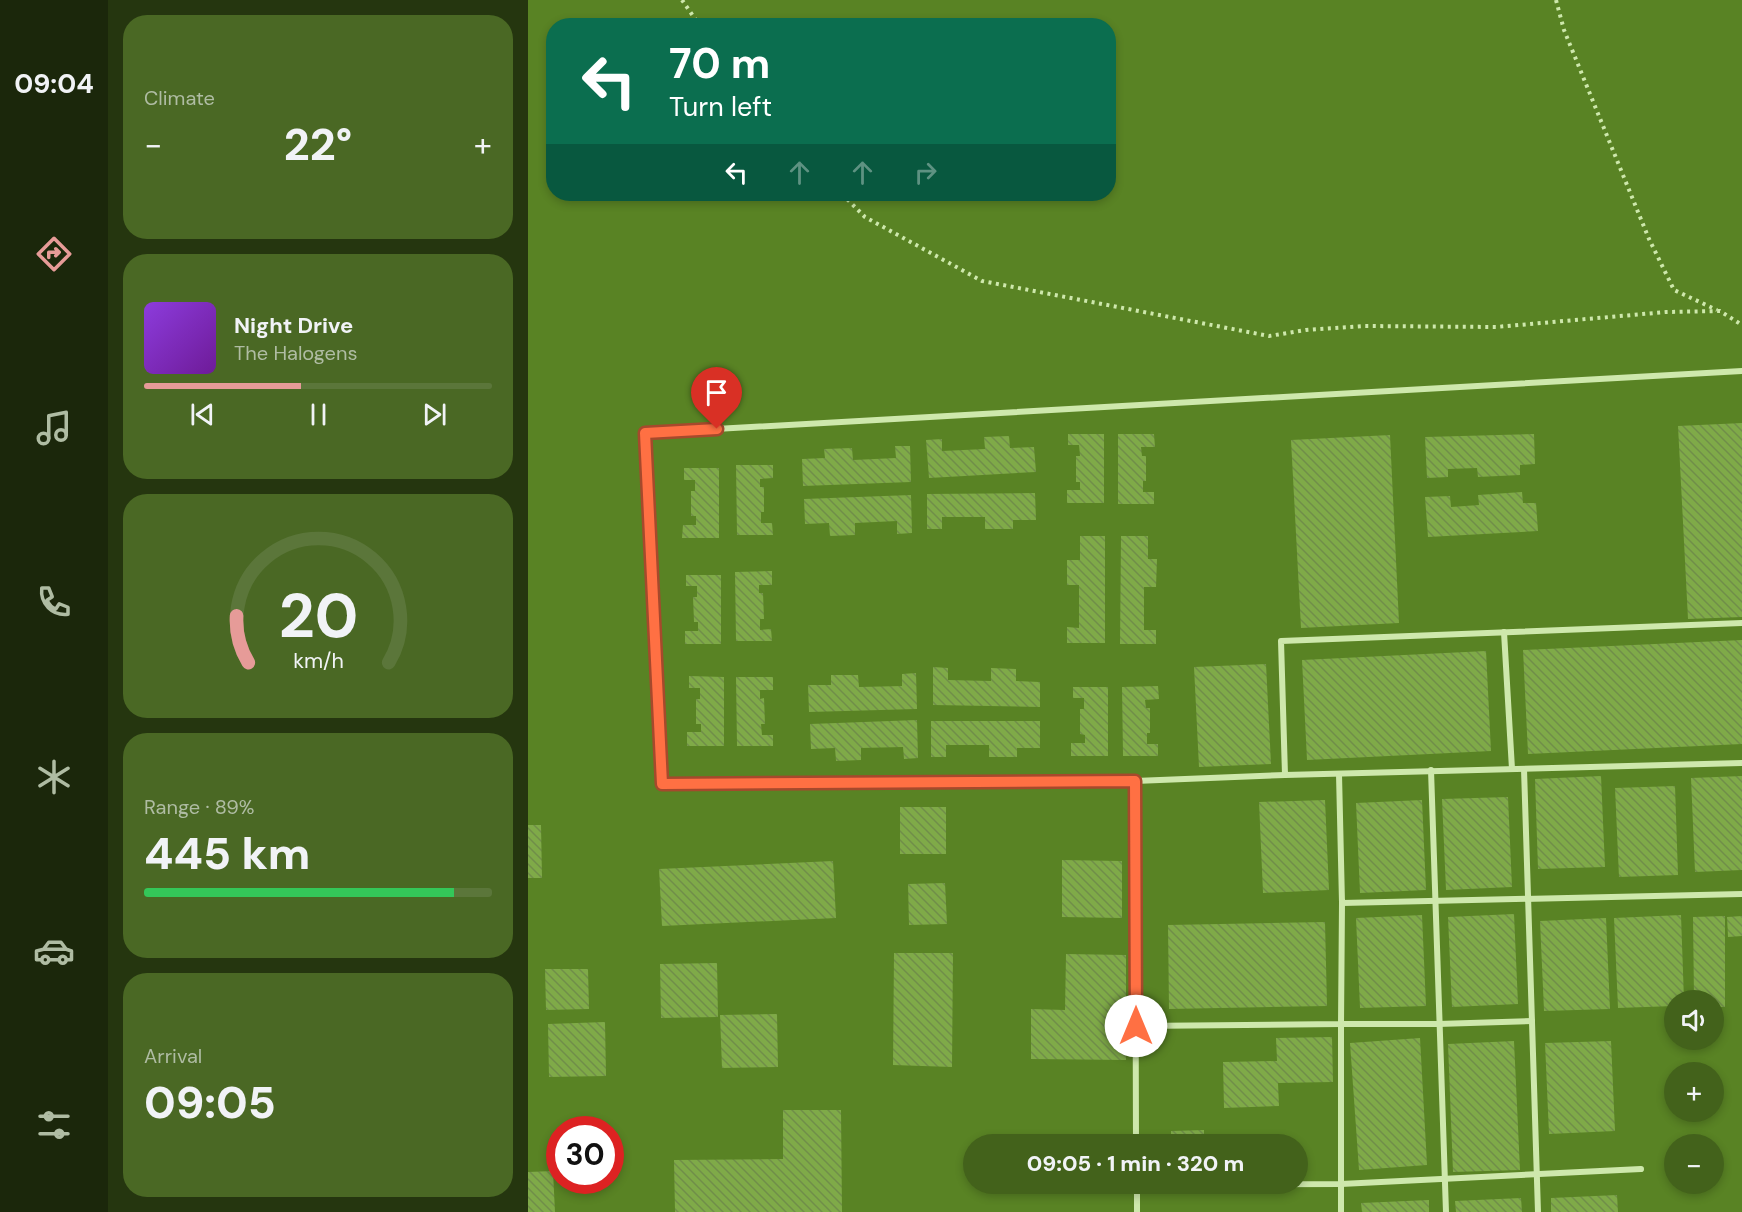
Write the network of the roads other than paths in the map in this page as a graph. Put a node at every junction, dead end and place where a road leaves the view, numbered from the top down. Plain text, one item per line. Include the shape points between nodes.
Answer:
1 (1742, 370) edge
2 (1742, 623) edge
3 (1504, 632) junction
4 (1742, 763) edge
5 (1512, 769) junction
6 (1524, 769) junction
7 (1431, 770) junction
8 (1339, 774) junction
9 (1285, 775) junction
10 (1135, 781) junction
11 (1742, 894) edge
12 (1530, 899) junction
13 (1437, 901) junction
14 (1342, 903) junction
15 (1532, 1021) junction
16 (1341, 1024) junction
17 (1438, 1024) junction
18 (1136, 1026) junction
19 (1137, 1134) edge
20 (1641, 1169) dead end
21 (1536, 1174) junction
22 (1444, 1178) junction
23 (1308, 1184) edge
24 (1341, 1184) junction
25 (1137, 1194) edge
26 (1137, 1212) edge
27 (1341, 1212) edge
28 (1446, 1212) edge
29 (1538, 1212) edge

1 - 10 street via 645,433 662,784
2 - 3 street
3 - 5 street
3 - 9 street via 1281,641
4 - 6 street
5 - 6 street
5 - 7 street
6 - 12 street
7 - 8 street
7 - 13 street
8 - 9 street
8 - 14 street
9 - 10 street
10 - 18 street
11 - 12 street
12 - 13 street
12 - 15 street
13 - 14 street
13 - 17 street
14 - 16 street
15 - 17 street
15 - 21 street
16 - 17 street
16 - 18 street
16 - 24 street
17 - 22 street
18 - 19 street
20 - 21 street
21 - 22 street
21 - 29 street
22 - 24 street
22 - 28 street
23 - 24 street
24 - 27 street
25 - 26 street

